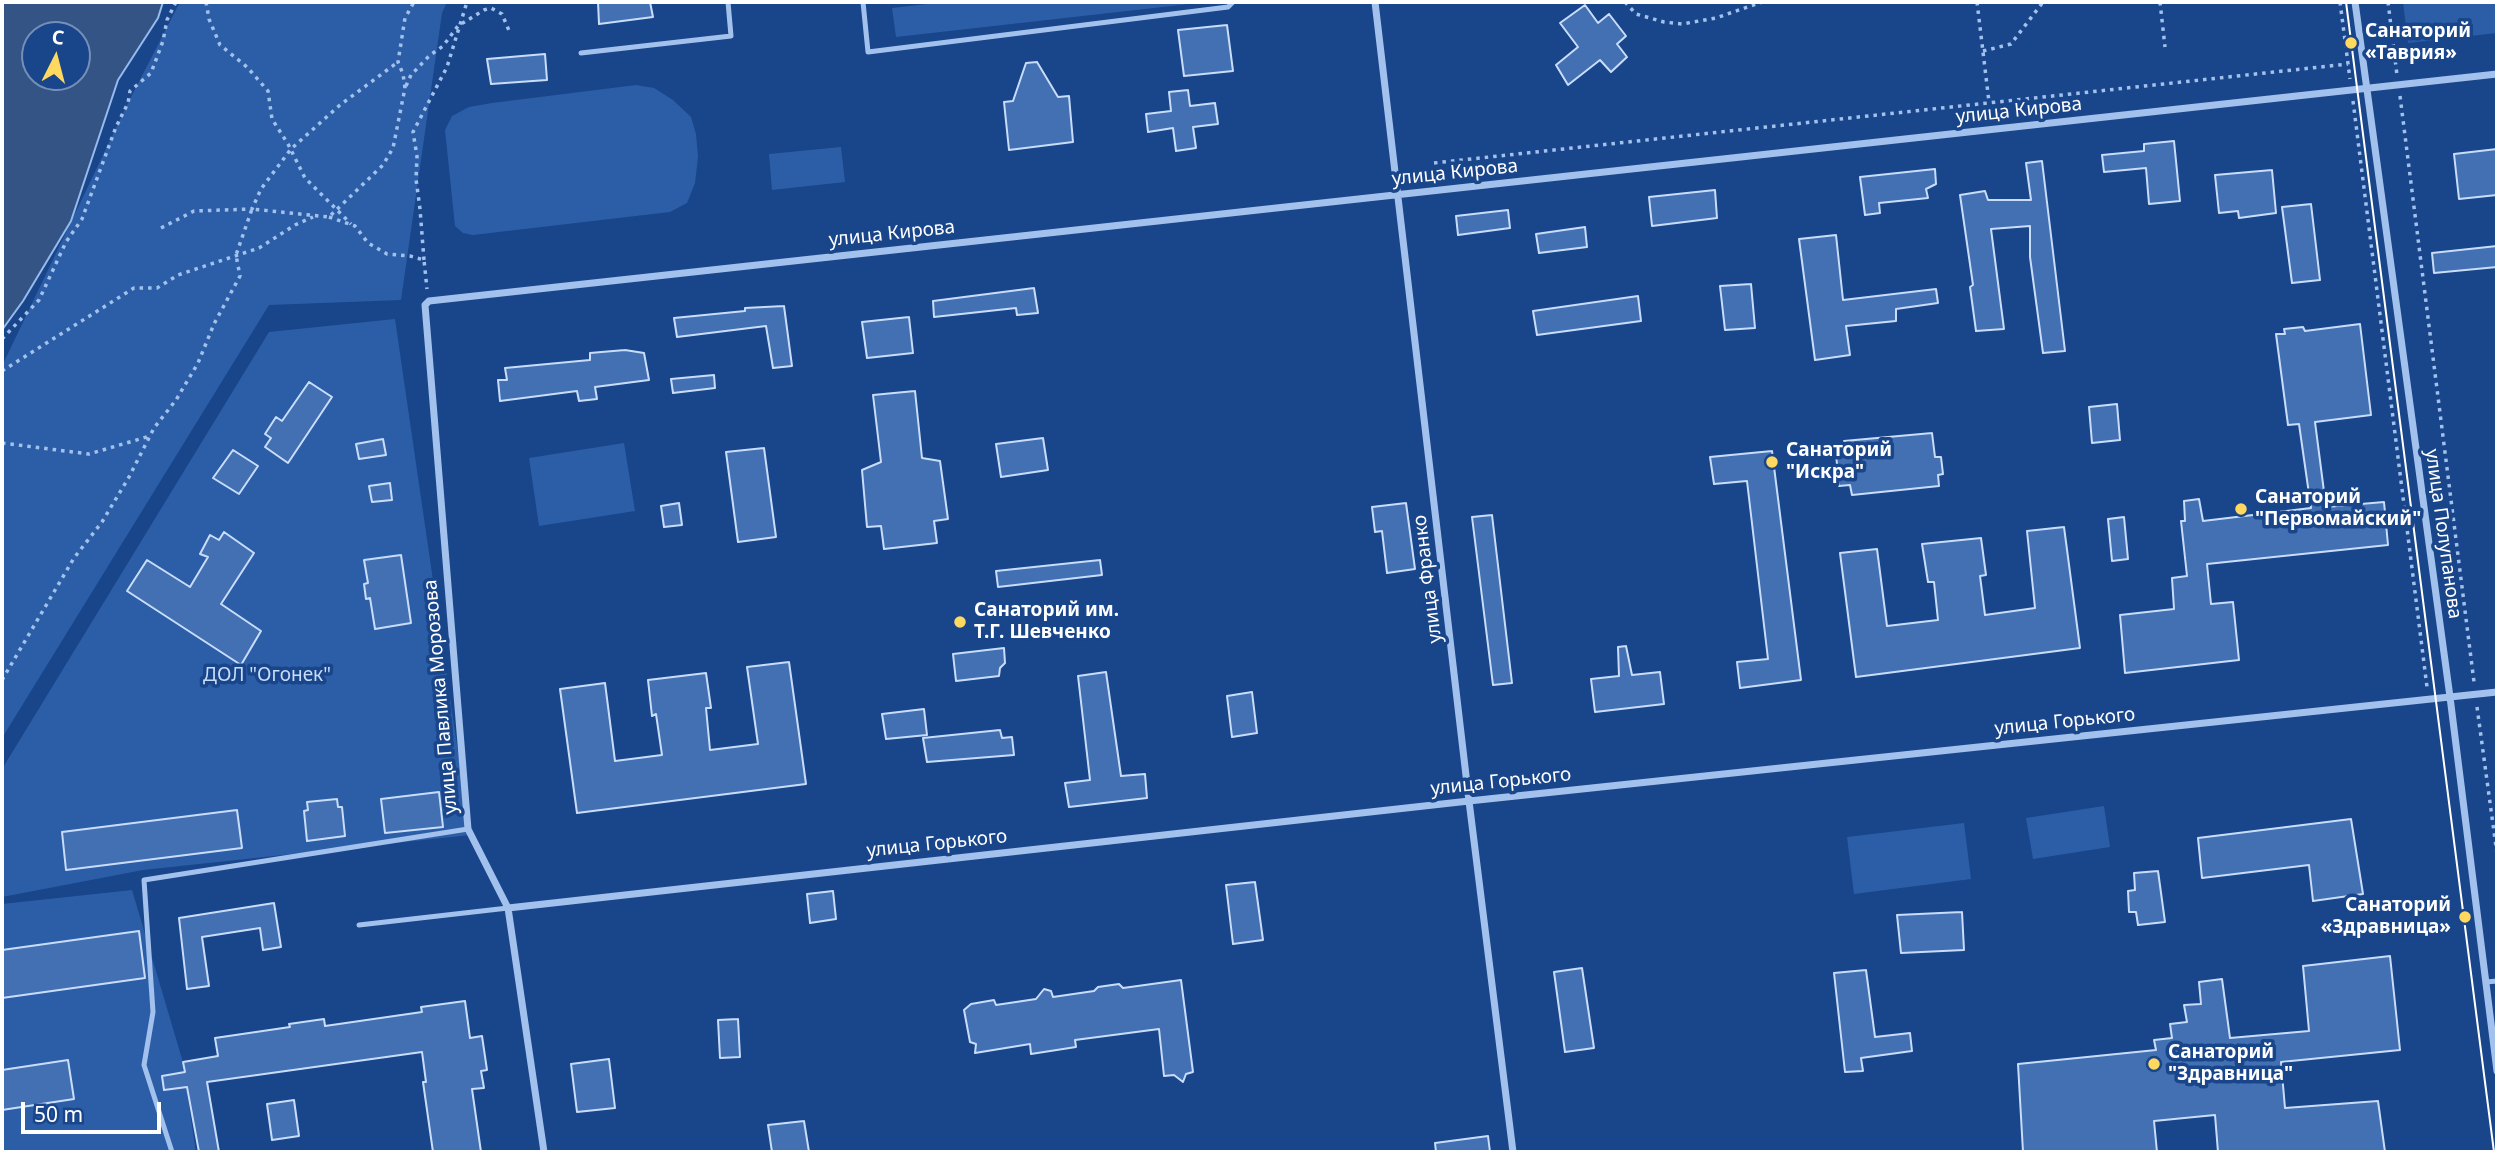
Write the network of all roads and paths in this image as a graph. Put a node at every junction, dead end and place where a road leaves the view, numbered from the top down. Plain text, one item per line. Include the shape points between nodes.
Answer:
1 (174, 2) edge
2 (206, 2) edge
3 (414, 2) edge
4 (467, 2) edge
5 (728, 2) edge
6 (863, 2) edge
7 (1233, 2) edge
8 (1375, 2) edge
9 (1625, 2) edge
10 (1762, 2) edge
11 (1977, 2) edge
12 (2043, 2) edge
13 (2160, 2) edge
14 (2340, 2) edge
15 (2355, 2) edge
16 (2388, 2) edge
17 (458, 26) junction
18 (510, 33) dead end
19 (2165, 47) dead end
20 (1983, 51) junction
21 (581, 53) dead end
22 (398, 62) junction
23 (2497, 74) edge
24 (2398, 85) junction
25 (405, 88) junction
26 (2366, 88) junction
27 (1989, 103) junction
28 (2357, 123) dead end
29 (291, 149) junction
30 (1434, 163) dead end
31 (1399, 195) junction
32 (252, 209) junction
33 (335, 210) junction
34 (316, 216) junction
35 (329, 217) junction
36 (351, 224) junction
37 (161, 228) dead end
38 (236, 255) junction
39 (424, 260) junction
40 (429, 301) junction
41 (2, 339) edge
42 (2, 371) edge
43 (150, 436) junction
44 (2, 443) edge
45 (2, 680) edge
46 (2497, 692) edge
47 (2475, 695) junction
48 (2450, 697) junction
49 (2428, 699) junction
50 (1469, 801) junction
51 (468, 829) junction
52 (2497, 854) edge
53 (508, 908) junction
54 (359, 926) dead end
55 (2497, 981) edge
56 (2486, 982) junction
57 (2497, 1071) edge
58 (172, 1152) edge
59 (544, 1152) edge
60 (1513, 1152) edge

1 - 41 path via 151,73 130,91 82,219 50,271 39,300
2 - 29 path via 219,45 268,91 272,119
3 - 22 path via 405,18
4 - 17 path
5 - 21 lane via 731,36
6 - 7 lane via 868,52 1228,8
8 - 31 street, улица Франко
9 - 10 path via 1636,14 1682,24
11 - 20 path
12 - 20 path via 2011,44
13 - 19 path
14 - 27 path via 2348,64
15 - 26 street, улица Полупанова
16 - 24 path
17 - 18 path via 491,8 502,14
17 - 25 path via 411,75
17 - 39 path via 447,66 412,132
20 - 27 path
22 - 25 path
22 - 29 path
23 - 24 street, улица Кирова
24 - 26 street, улица Кирова
24 - 47 path
25 - 33 path via 393,148 377,171
26 - 31 street, улица Кирова
26 - 48 street, улица Полупанова
27 - 30 path
28 - 49 path
29 - 32 path
29 - 33 path via 305,178
31 - 40 street, улица Кирова
31 - 50 street, улица Франко
32 - 34 path
32 - 37 path via 194,211
32 - 38 path
33 - 35 path
33 - 36 path
34 - 35 path
34 - 38 path via 259,248
35 - 36 path
36 - 39 path via 368,243 387,254
38 - 42 path via 178,275 157,288 134,288
38 - 43 path via 240,276 198,363
39 - 40 path
40 - 51 street, улица Павлика Морозова via 425,305
43 - 44 path via 89,454
43 - 45 path via 130,477 74,558
46 - 47 street, улица Горького
47 - 48 street, улица Горького
47 - 52 path
48 - 49 street, улица Горького
48 - 56 street, улица Полупанова
49 - 50 street, улица Горького
50 - 53 street, улица Горького
50 - 60 street, улица Франко
51 - 53 street, улица Павлика Морозова
51 - 58 lane via 144,880 153,1012 144,1065
53 - 54 lane
53 - 59 street, улица Павлика Морозова
55 - 56 lane
56 - 57 street, улица Полупанова

